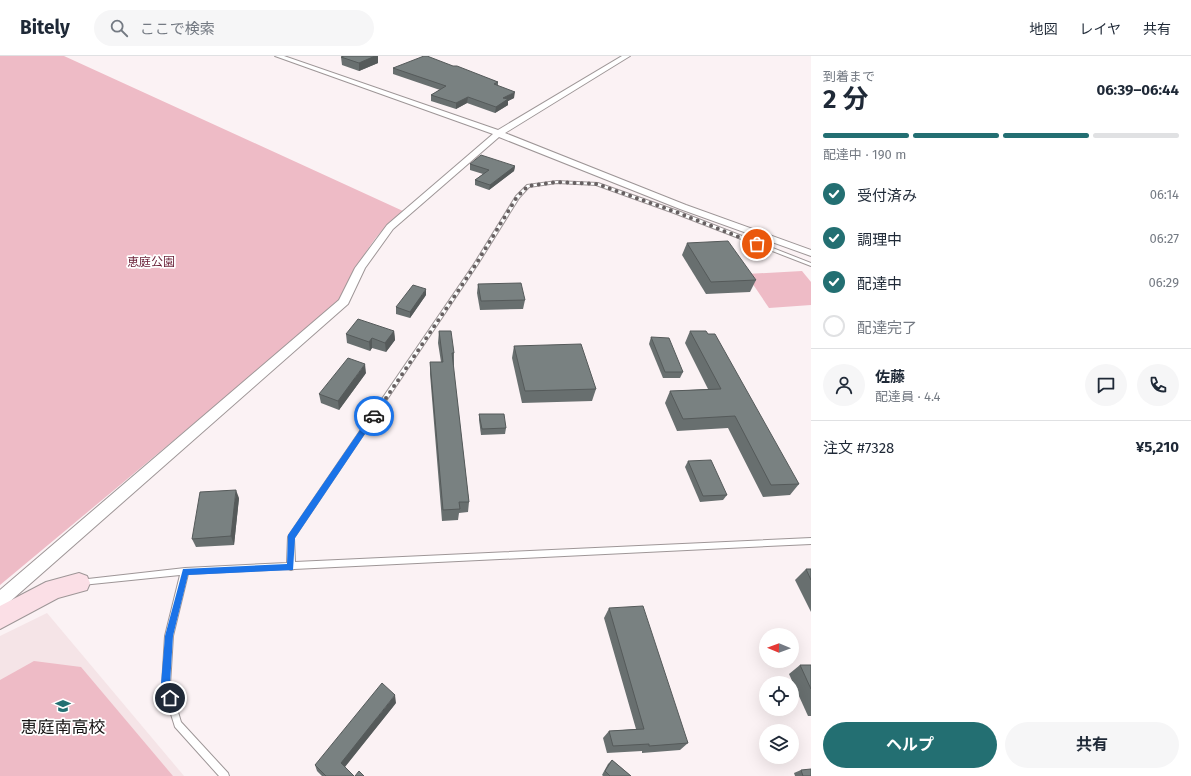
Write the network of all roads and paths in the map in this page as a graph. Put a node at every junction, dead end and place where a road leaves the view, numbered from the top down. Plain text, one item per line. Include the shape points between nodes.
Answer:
1 (278, 56) edge
2 (627, 56) edge
3 (499, 133) junction
4 (811, 253) edge
5 (811, 265) edge
6 (811, 541) edge
7 (290, 567) junction
8 (185, 571) junction
9 (79, 583) joint
10 (0, 600) edge
11 (0, 618) edge
12 (224, 776) edge

1 - 3 street
2 - 3 street
3 - 4 street via 668,201
3 - 10 street via 390,227 360,268 344,302
5 - 7 lane via 597,184 556,182 528,186 517,197 476,264 291,538
6 - 7 lane
7 - 8 lane
8 - 9 lane
8 - 12 lane via 169,636 166,684 178,724
9 - 11 street via 54,588

